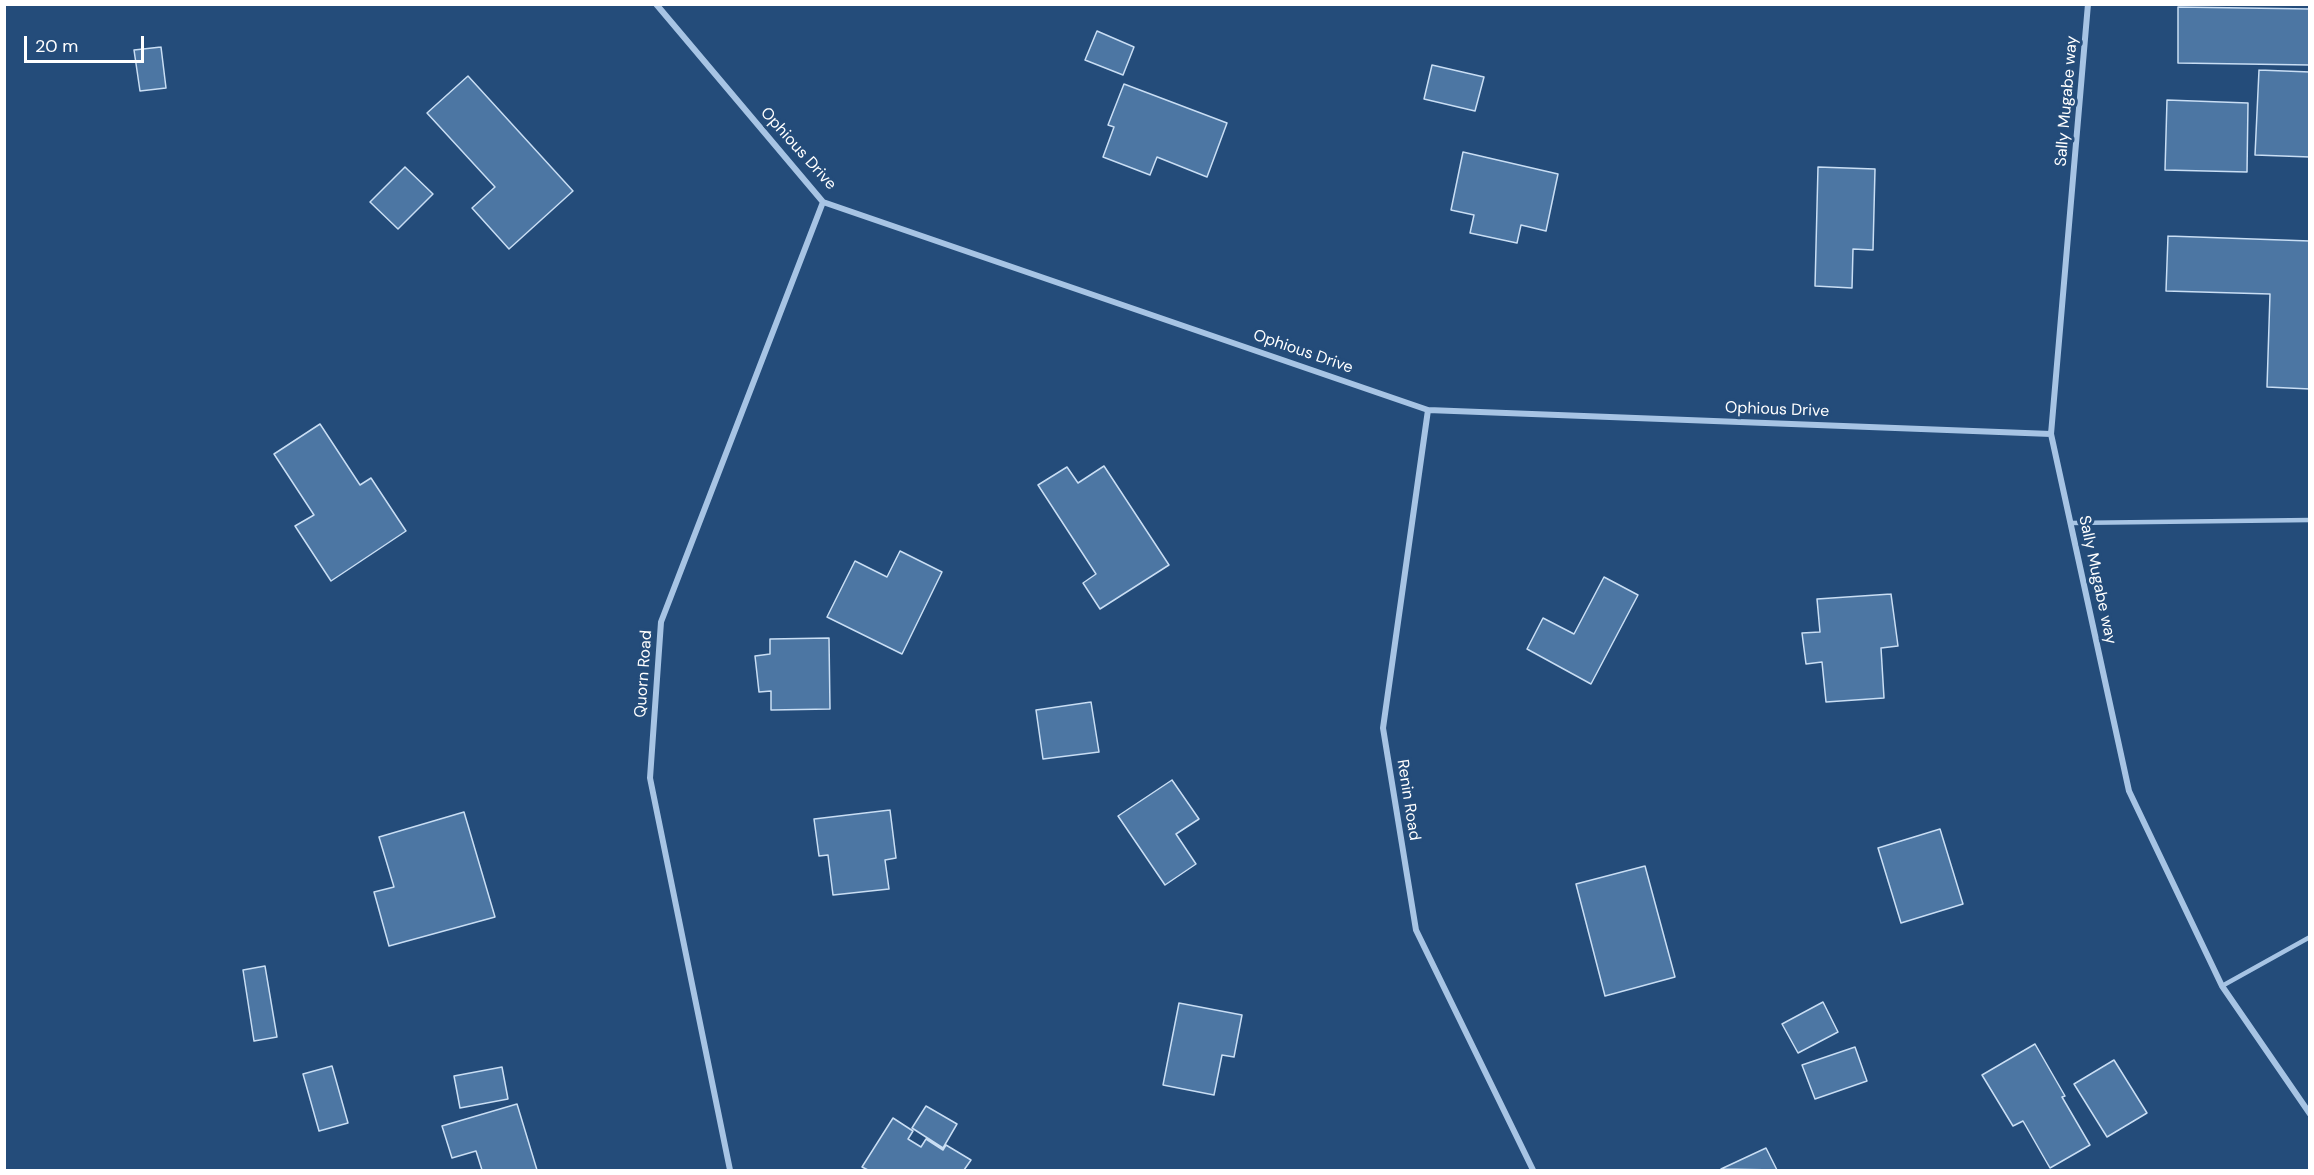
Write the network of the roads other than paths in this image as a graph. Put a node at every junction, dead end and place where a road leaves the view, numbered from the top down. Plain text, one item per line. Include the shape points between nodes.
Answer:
1 (656, 4) edge
2 (2088, 4) edge
3 (823, 202) junction
4 (1428, 410) junction
5 (2051, 434) junction
6 (2310, 520) edge
7 (2071, 523) junction
8 (2310, 937) edge
9 (2222, 986) junction
10 (2310, 1114) edge
11 (730, 1170) edge
12 (1533, 1170) edge

1 - 3 street, Ophious Drive
2 - 5 street, Sally Mugabe way
3 - 4 street, Ophious Drive
3 - 11 street, Quorn Road via 662,622 651,778
4 - 5 street, Ophious Drive
4 - 12 street, Renin Road via 1383,728 1416,930
5 - 7 street, Sally Mugabe way
6 - 7 lane
7 - 9 street, Sally Mugabe way via 2128,790
8 - 9 lane
9 - 10 street, Sally Mugabe way

